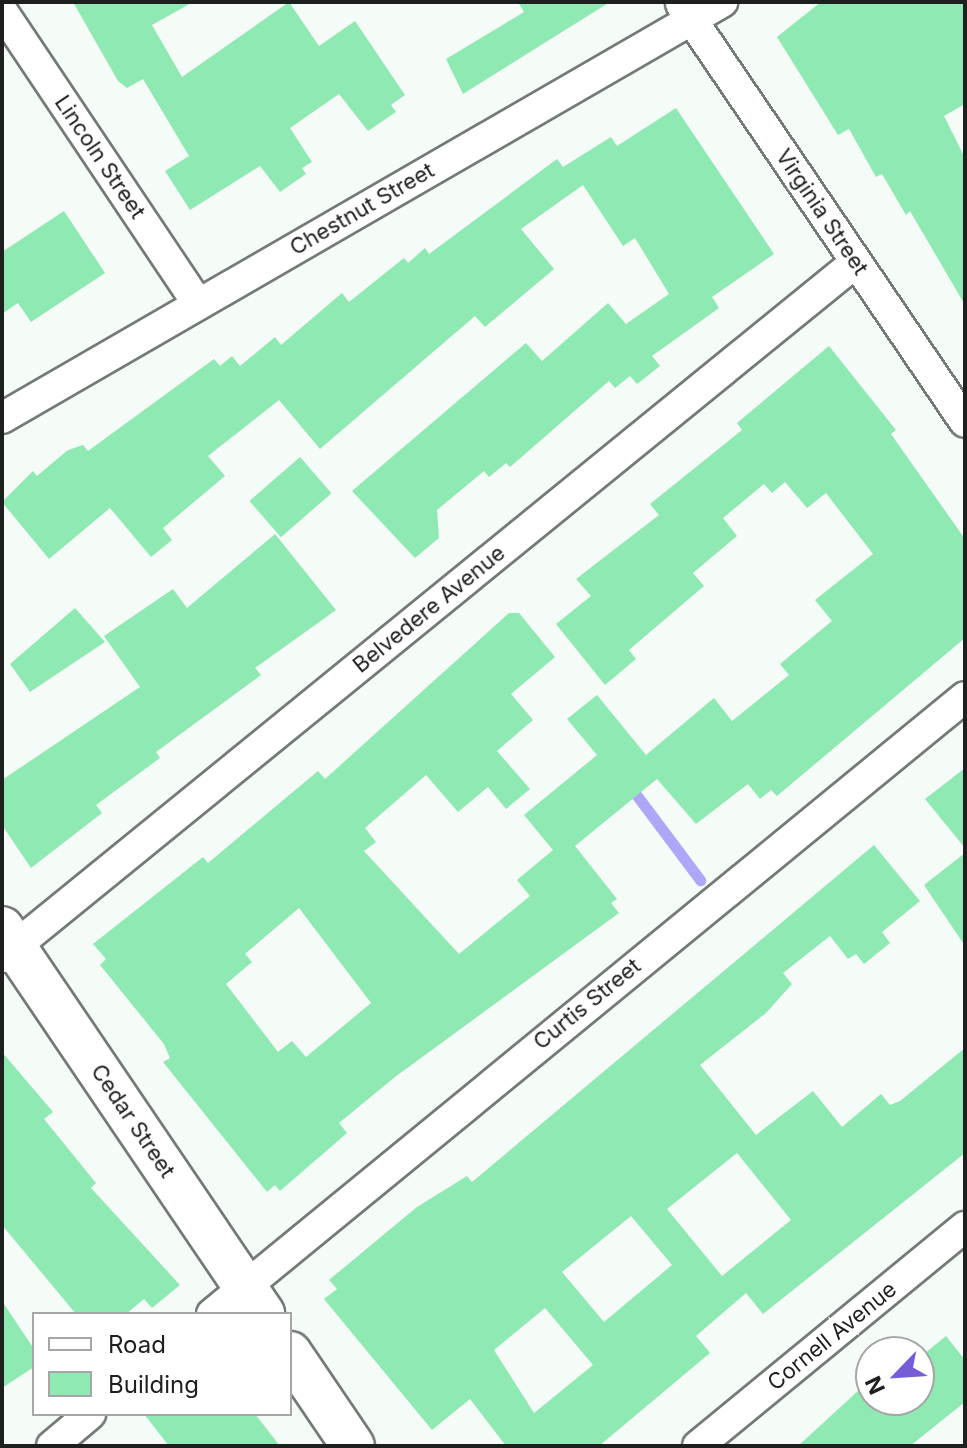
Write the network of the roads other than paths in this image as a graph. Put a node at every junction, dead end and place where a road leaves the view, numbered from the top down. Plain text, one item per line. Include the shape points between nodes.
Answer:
1 (722, 2) edge
2 (2, 11) edge
3 (685, 11) edge
4 (856, 262) junction
5 (198, 304) junction
6 (2, 418) edge
7 (965, 422) edge
8 (965, 697) edge
9 (6, 944) edge
10 (965, 1227) edge
11 (254, 1300) edge
12 (218, 1312) edge
13 (292, 1356) edge
14 (88, 1416) edge
15 (52, 1446) edge
16 (353, 1446) edge
17 (698, 1446) edge

1 - 3 street, Chestnut Street
2 - 5 street, Lincoln Street
3 - 4 street, Virginia Street
3 - 5 street, Chestnut Street
4 - 7 street, Virginia Street
4 - 9 street, Belvedere Avenue
5 - 6 street, Chestnut Street
8 - 11 street, Curtis Street
9 - 11 street, Cedar Street
10 - 17 street, Cornell Avenue
11 - 12 street, Curtis Street
13 - 16 street
14 - 15 street

